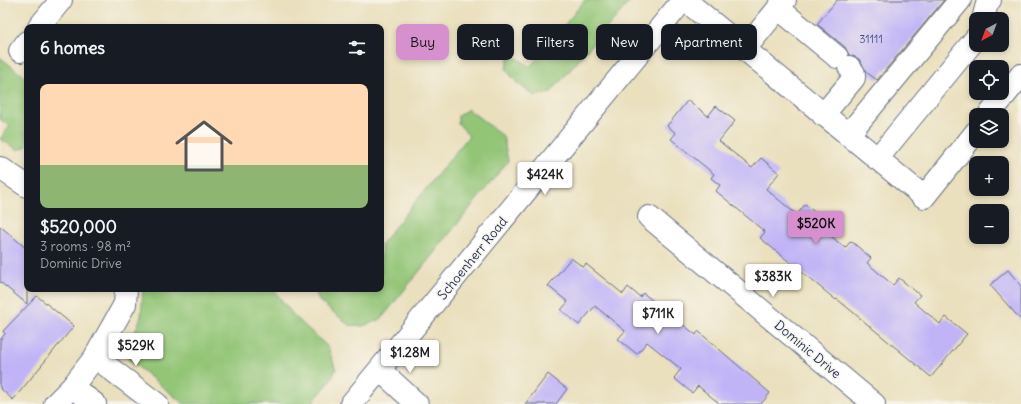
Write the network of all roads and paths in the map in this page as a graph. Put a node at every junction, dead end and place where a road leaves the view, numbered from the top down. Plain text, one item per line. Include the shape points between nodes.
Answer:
1 (61, 0) edge
2 (684, 0) edge
3 (960, 0) edge
4 (990, 0) edge
5 (782, 4) edge
6 (985, 12) edge
7 (41, 24) edge
8 (714, 24) edge
9 (757, 34) edge
10 (969, 47) edge
11 (757, 59) edge
12 (1021, 75) edge
13 (995, 108) edge
14 (823, 114) junction
15 (848, 135) junction
16 (969, 141) edge
17 (877, 159) junction
18 (0, 168) edge
19 (24, 184) edge
20 (649, 217) dead end
21 (126, 292) edge
22 (95, 358) junction
23 (380, 370) junction
24 (72, 387) junction
25 (55, 404) edge
26 (95, 404) edge
27 (157, 404) edge
28 (351, 404) edge
29 (417, 404) edge
30 (874, 404) edge

1 - 7 street
2 - 8 street
2 - 23 street, Schoenherr Road
3 - 15 street
4 - 6 street
5 - 9 street
5 - 14 street via 854,72 854,78
10 - 17 street
11 - 14 street
12 - 13 street
14 - 15 street
15 - 17 street
16 - 17 street via 924,197
18 - 19 street
20 - 30 street, Dominic Drive
21 - 22 street via 125,304
22 - 24 street
22 - 27 street
23 - 28 street, Schoenherr Road
23 - 29 street
24 - 25 street
24 - 26 street

